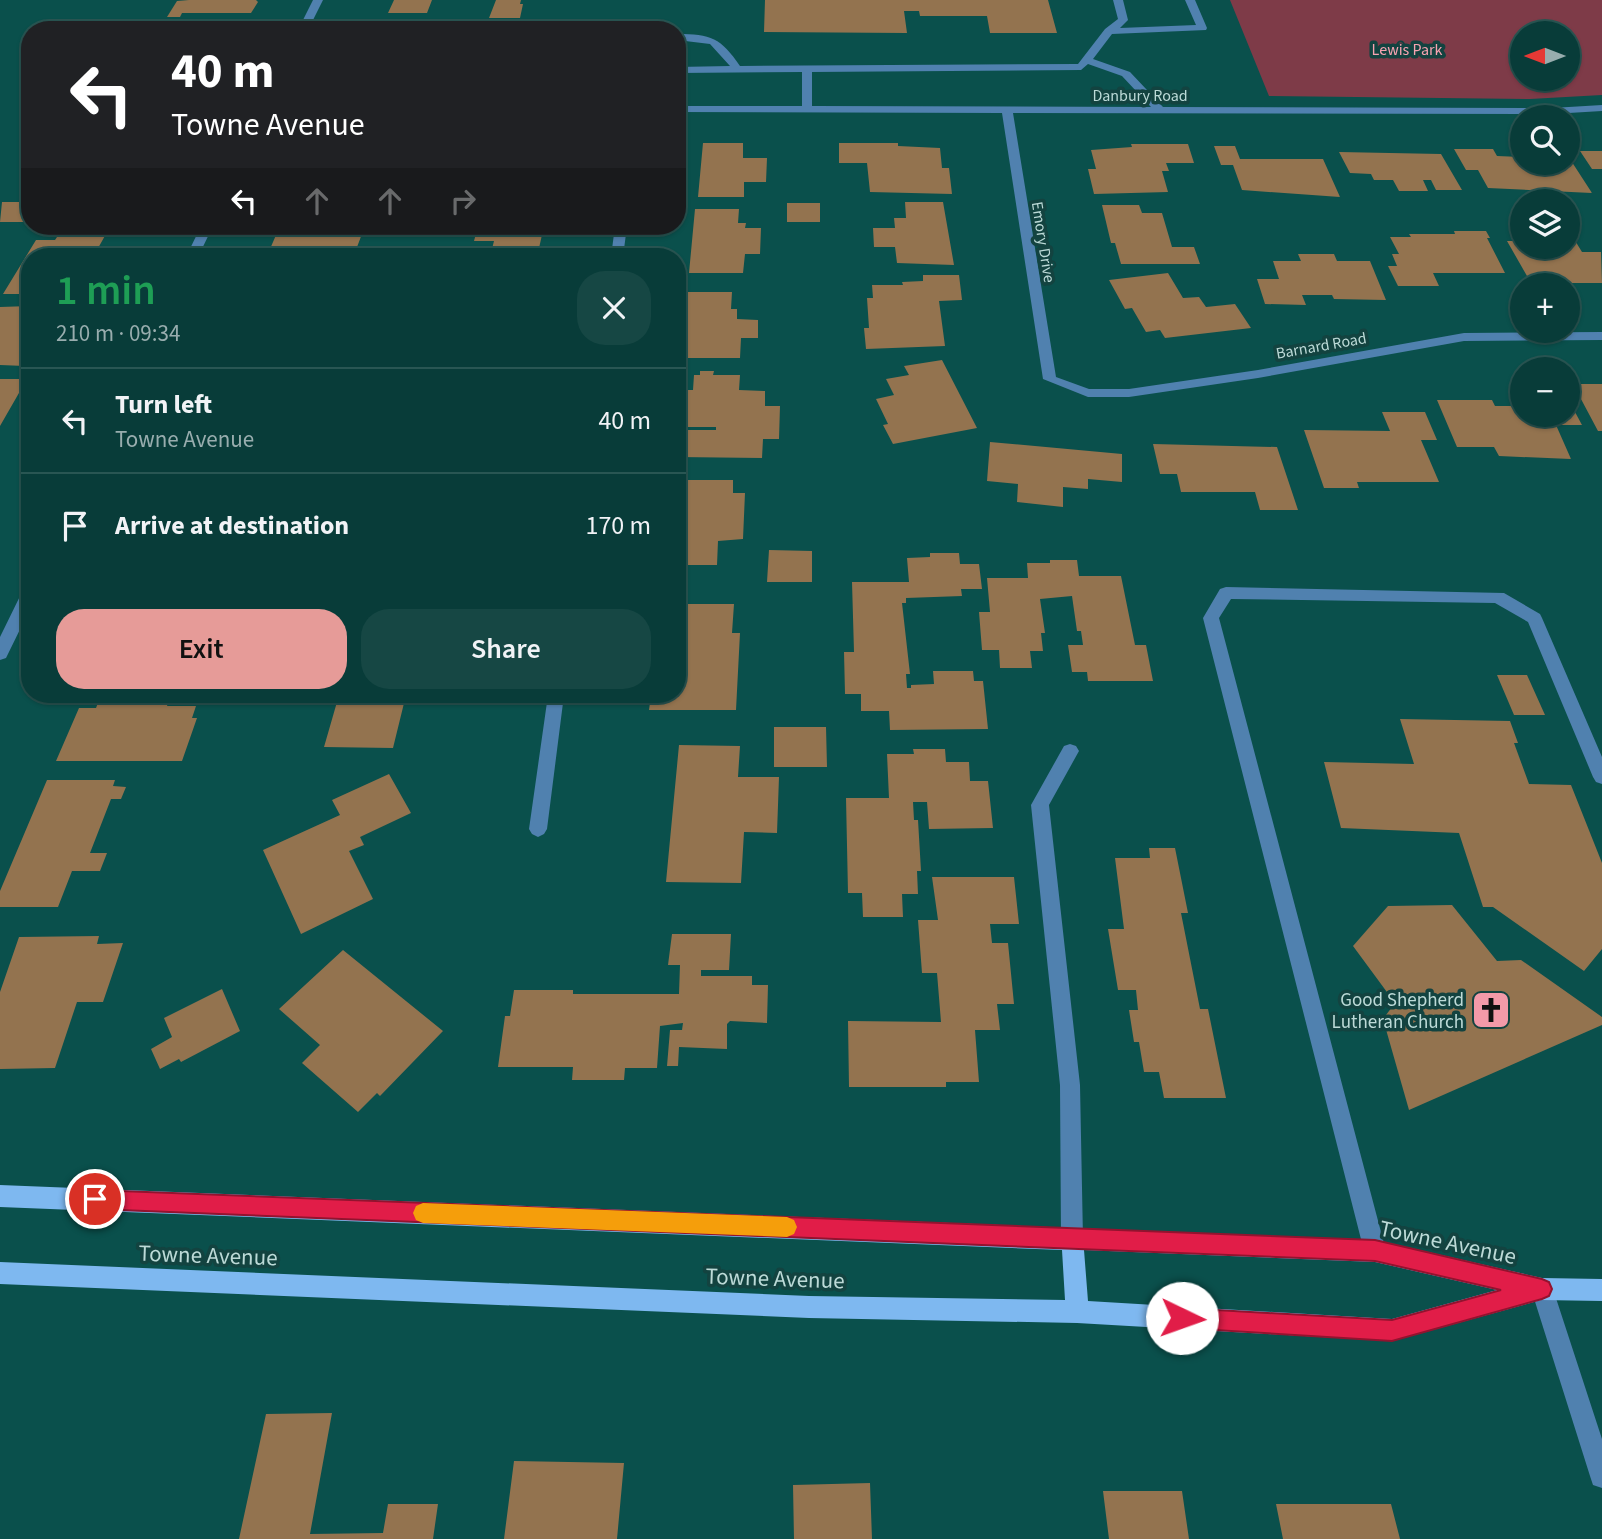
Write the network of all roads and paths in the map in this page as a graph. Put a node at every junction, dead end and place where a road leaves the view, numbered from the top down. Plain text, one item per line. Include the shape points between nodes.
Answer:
1 (318, 0) edge
2 (1118, 0) edge
3 (1190, 0) edge
4 (308, 21) edge
5 (1109, 31) junction
6 (686, 37) edge
7 (1086, 60) junction
8 (737, 69) junction
9 (807, 69) junction
10 (686, 70) edge
11 (1602, 108) edge
12 (686, 110) edge
13 (807, 110) junction
14 (1007, 111) junction
15 (1161, 111) junction
16 (1602, 336) edge
17 (1050, 379) joint
18 (21, 611) edge
19 (0, 654) edge
20 (555, 703) edge
21 (1070, 751) dead end
22 (1602, 777) edge
23 (538, 829) dead end
24 (0, 1196) edge
25 (1072, 1239) junction
26 (1375, 1251) junction
27 (0, 1273) edge
28 (1542, 1289) junction
29 (1602, 1290) edge
30 (1077, 1312) junction
31 (1602, 1476) edge

1 - 4 street
2 - 5 street via 1123,20
3 - 5 street via 1202,28
5 - 7 street
6 - 8 street via 716,42
7 - 9 street via 1081,67
7 - 15 street via 1126,74
8 - 9 street
8 - 10 street
9 - 13 street
11 - 15 street, Danbury Road
12 - 13 street, Danbury Road
13 - 14 street, Danbury Road
14 - 15 street, Danbury Road
14 - 17 street, Emory Drive
16 - 17 street, Barnard Road via 1464,337 1129,393 1088,393
18 - 19 street
20 - 23 street
21 - 25 street via 1040,804 1070,1085
22 - 26 street via 1534,618 1498,597 1226,593 1211,618
24 - 25 main road, Towne Avenue
25 - 26 main road, Towne Avenue
25 - 30 main road
26 - 28 main road, Towne Avenue
27 - 30 main road, Towne Avenue via 809,1307
28 - 29 main road, Towne Avenue
28 - 30 main road, Towne Avenue via 1392,1331
28 - 31 street

